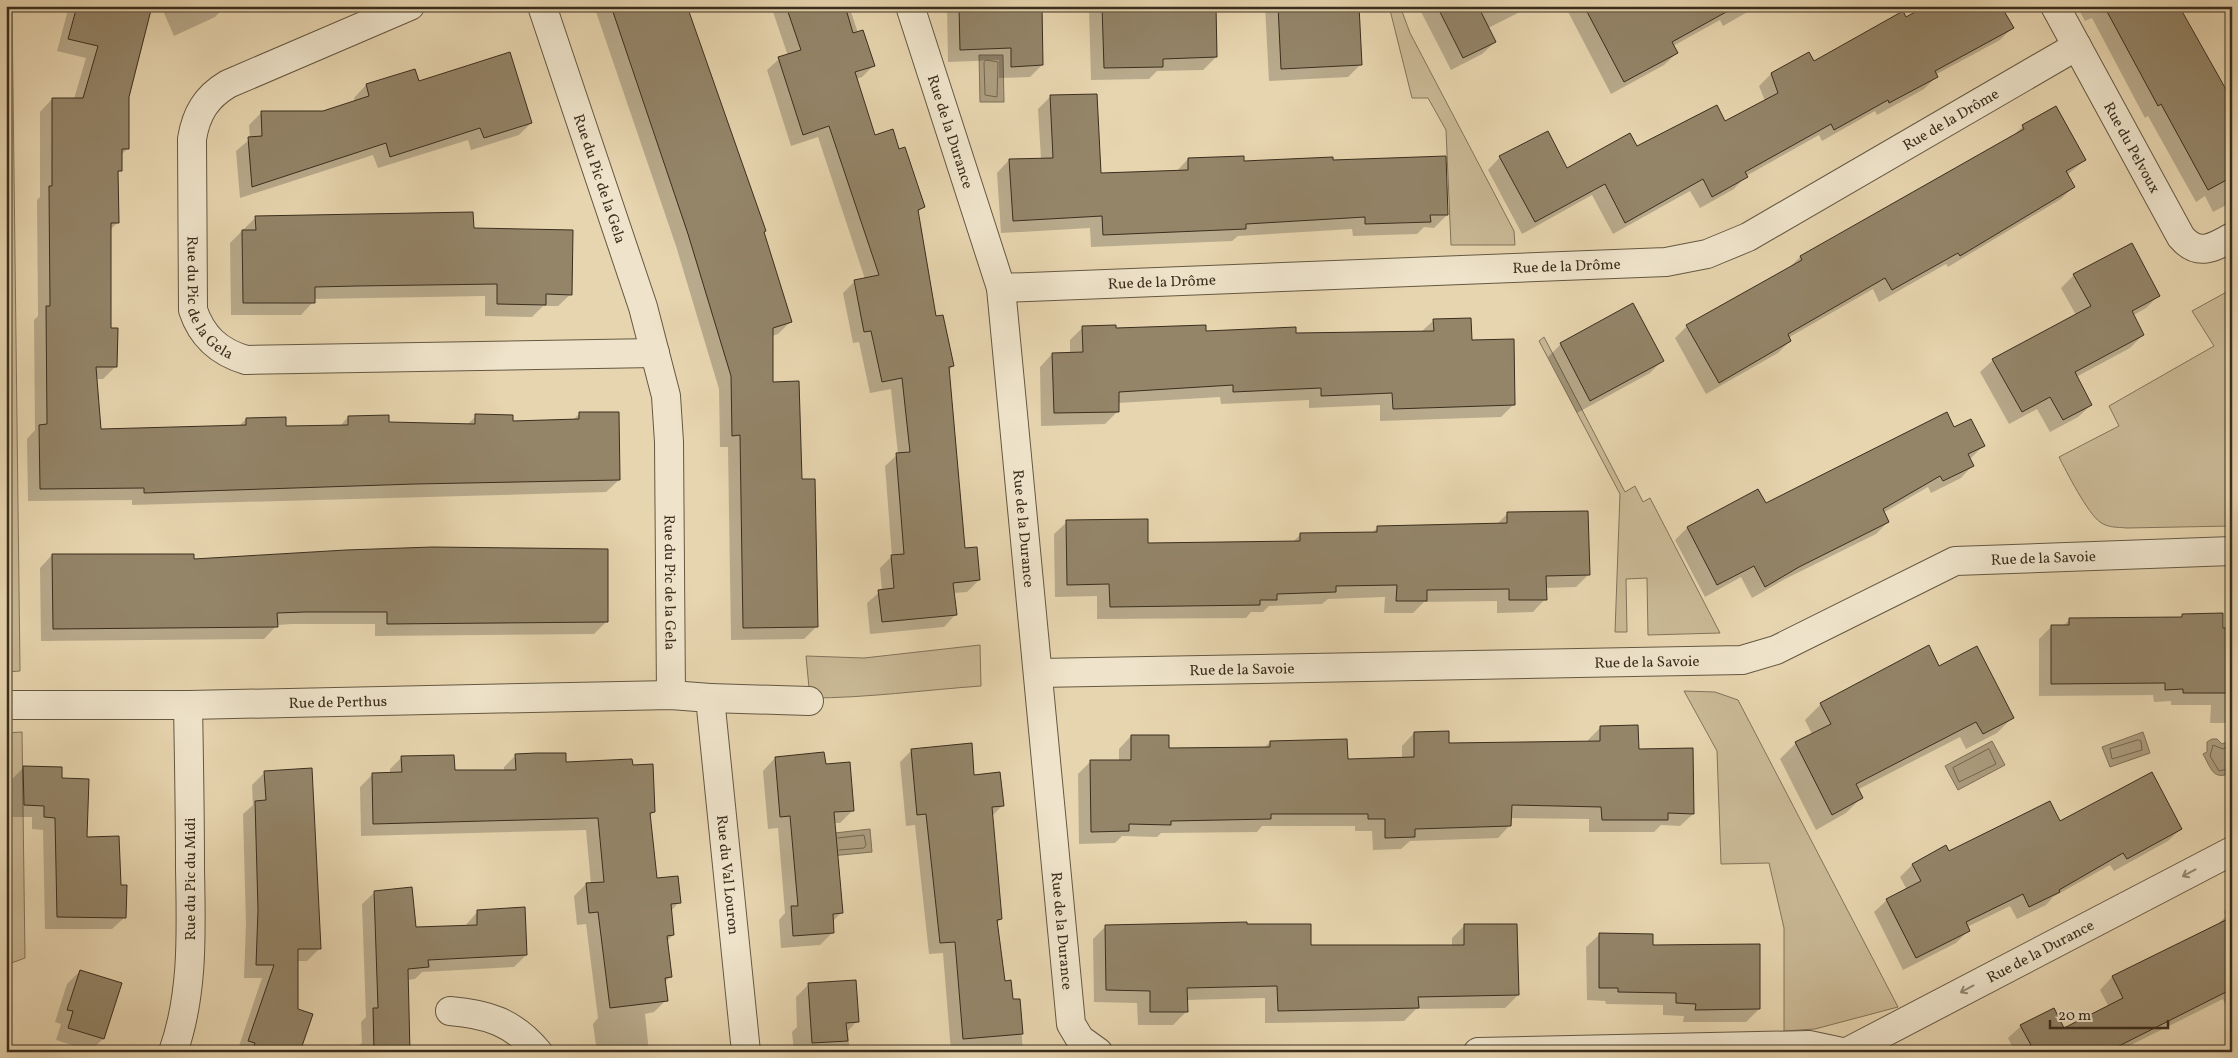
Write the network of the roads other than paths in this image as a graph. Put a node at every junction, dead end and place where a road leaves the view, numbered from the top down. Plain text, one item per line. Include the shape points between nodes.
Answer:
1 (410, 6) edge
2 (542, 6) edge
3 (910, 6) edge
4 (2055, 6) edge
5 (2077, 46) junction
6 (2232, 237) edge
7 (1002, 288) junction
8 (655, 353) junction
9 (2232, 551) edge
10 (1038, 673) junction
11 (671, 695) junction
12 (710, 698) junction
13 (809, 701) dead end
14 (6, 705) edge
15 (188, 705) junction
16 (2232, 851) edge
17 (450, 1011) dead end
18 (173, 1052) edge
19 (538, 1052) edge
20 (746, 1052) edge
21 (1098, 1052) edge
22 (1478, 1052) edge
23 (1842, 1052) edge
24 (1847, 1052) edge

1 - 8 street, Rue du Pic de la Gela via 228,84 204,104 192,139 193,310 200,330 220,349 246,360
2 - 8 street, Rue du Pic de la Gela via 643,308
3 - 7 street, Rue de la Durance
4 - 5 street, Rue du Pelvoux
5 - 6 street, Rue du Pelvoux via 2181,237 2193,249 2217,245
5 - 7 street, Rue de la Drôme via 1748,237 1688,259 1523,269
7 - 10 street, Rue de la Durance
8 - 11 street, Rue du Pic de la Gela via 666,396 669,442
9 - 10 street, Rue de la Savoie via 1968,558 1955,561 1776,650 1742,660
10 - 21 street, Rue de la Durance via 1071,1024 1080,1039
11 - 12 street
11 - 15 street, Rue de Perthus
12 - 13 street
12 - 20 street, Rue du Val Louron
14 - 15 street, Rue de Perthus
15 - 18 street, Rue du Pic du Midi via 191,940 188,982
16 -> 24 street, Rue de la Durance
17 - 19 street via 482,1016 511,1026 522,1033
22 - 23 street via 1809,1046

